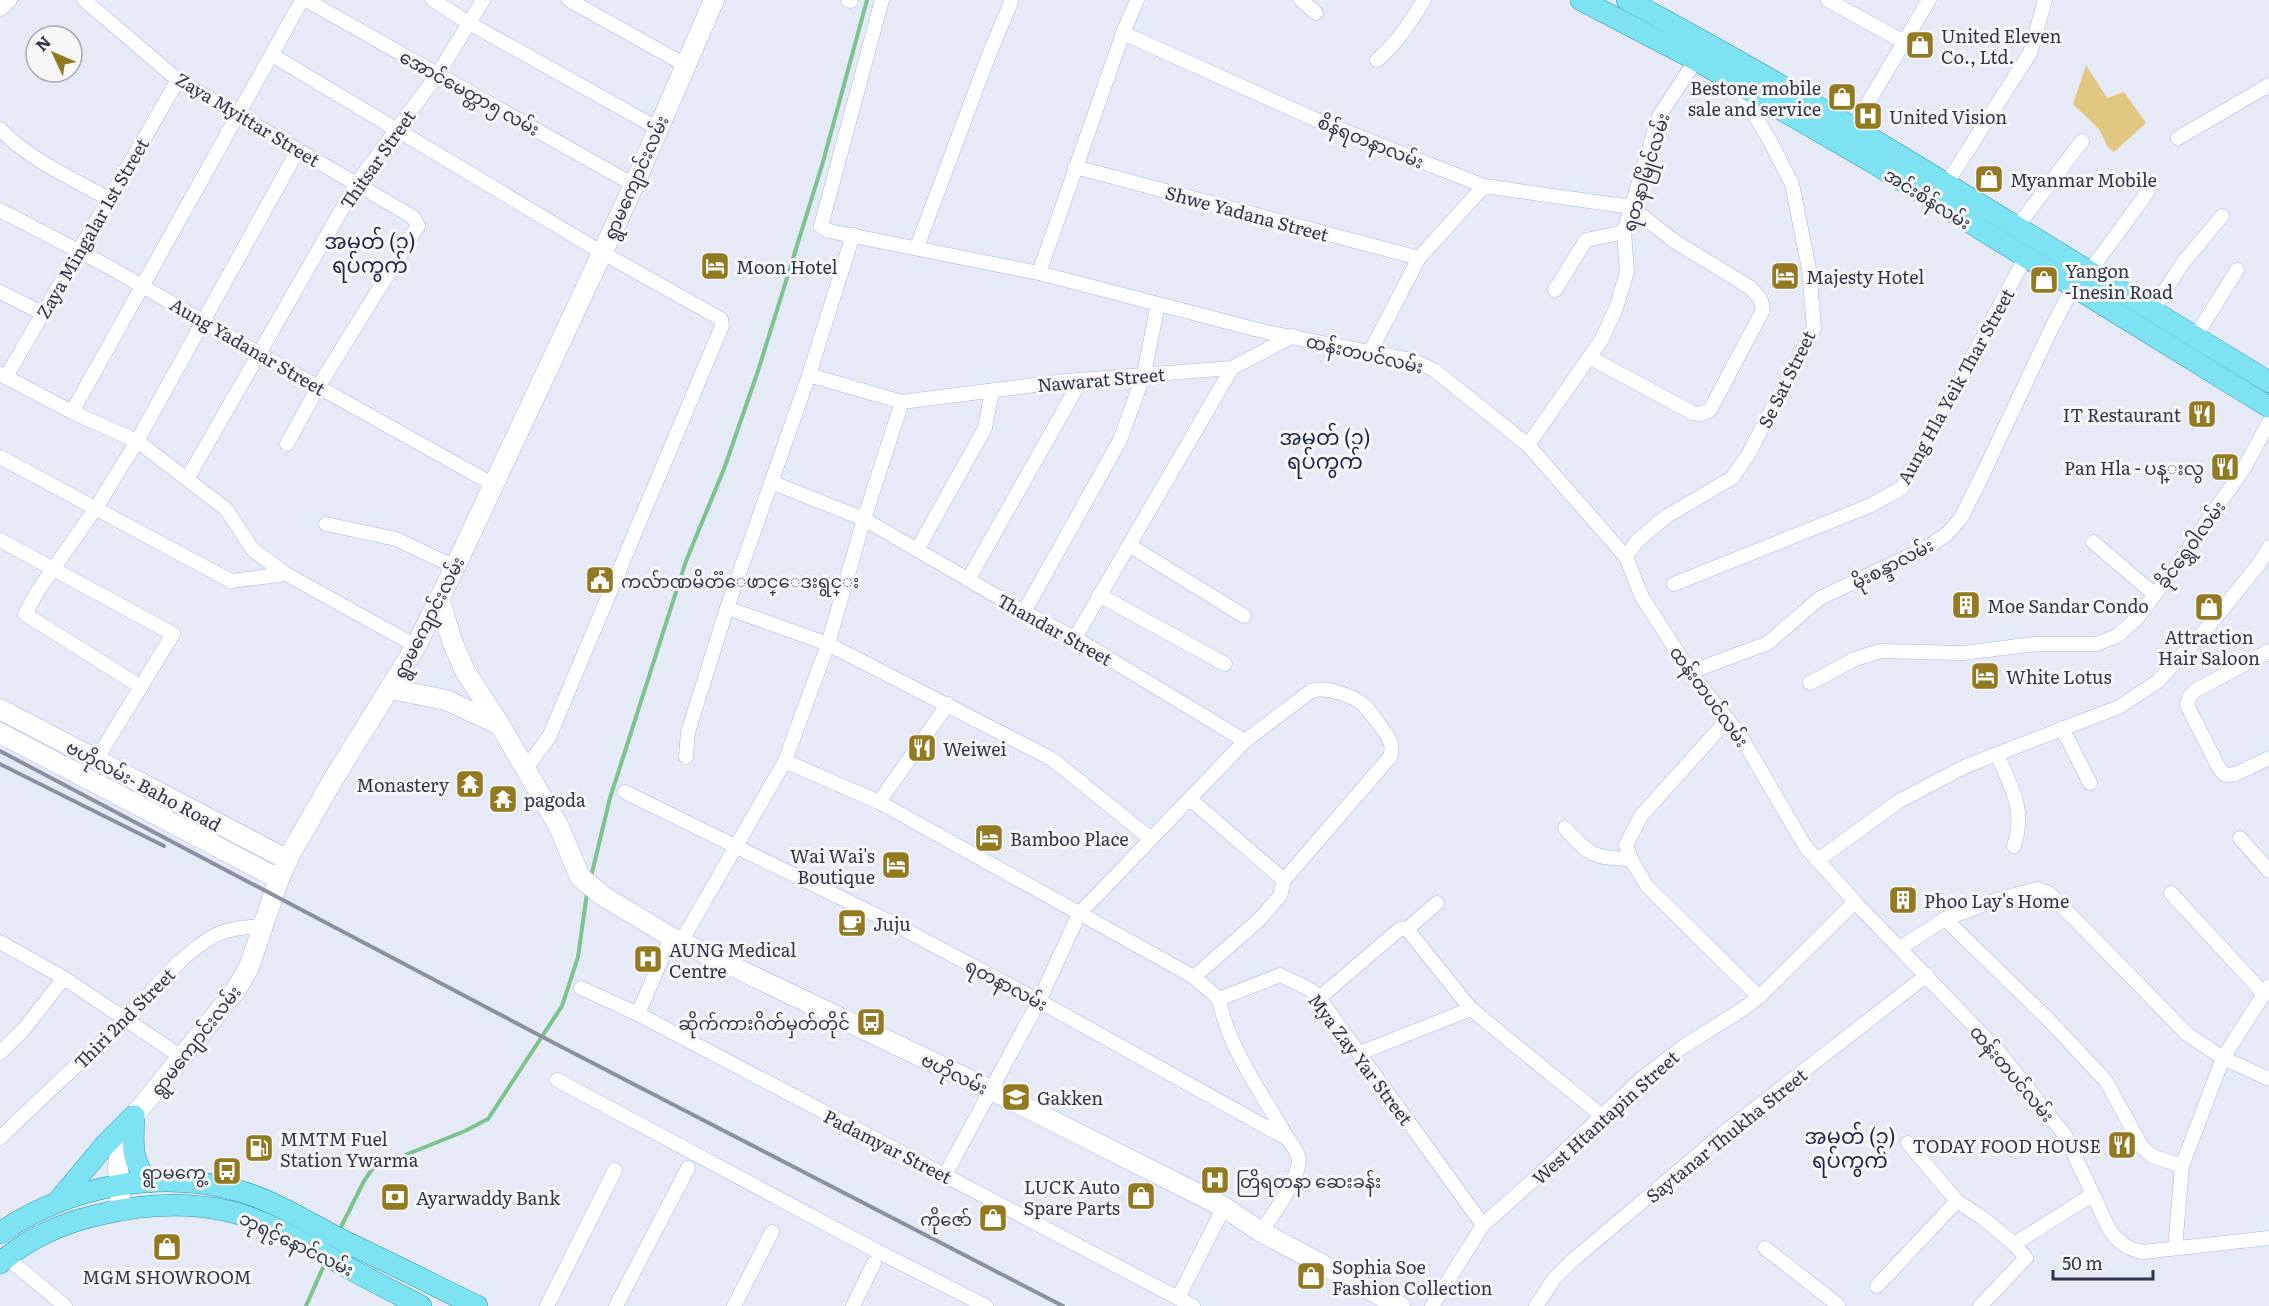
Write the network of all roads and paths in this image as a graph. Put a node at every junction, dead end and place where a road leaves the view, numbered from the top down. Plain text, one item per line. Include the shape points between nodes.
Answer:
1 (10, 0) edge
2 (84, 0) edge
3 (304, 0) edge
4 (433, 0) edge
5 (483, 0) edge
6 (569, 0) edge
7 (882, 0) edge
8 (1012, 0) edge
9 (1137, 0) edge
10 (1301, 0) edge
11 (1424, 0) edge
12 (1581, 0) edge
13 (1627, 0) edge
14 (1828, 0) edge
15 (1929, 0) edge
16 (2045, 0) edge
17 (707, 2) edge
18 (0, 9) edge
19 (1316, 14) dead end
20 (469, 23) junction
21 (1123, 33) junction
22 (1904, 42) junction
23 (272, 55) junction
24 (1377, 60) dead end
25 (1696, 60) junction
26 (687, 66) junction
27 (438, 75) junction
28 (178, 80) junction
29 (1735, 83) junction
30 (2269, 85) edge
31 (239, 115) junction
32 (1853, 128) junction
33 (0, 129) edge
34 (657, 129) junction
35 (397, 130) junction
36 (2178, 138) dead end
37 (2082, 141) dead end
38 (298, 150) junction
39 (1075, 167) junction
40 (357, 183) junction
41 (1947, 183) junction
42 (633, 185) junction
43 (1484, 186) junction
44 (2147, 193) dead end
45 (109, 199) junction
46 (1631, 207) junction
47 (0, 210) edge
48 (2222, 216) dead end
49 (2017, 227) junction
50 (1624, 232) junction
51 (853, 235) junction
52 (917, 247) junction
53 (79, 251) junction
54 (601, 252) junction
55 (1419, 258) junction
56 (2025, 258) junction
57 (2236, 270) dead end
58 (2089, 272) junction
59 (1039, 273) junction
60 (142, 286) junction
61 (2073, 288) junction
62 (1555, 290) dead end
63 (0, 292) edge
64 (1158, 304) junction
65 (2152, 311) junction
66 (42, 313) junction
67 (203, 321) junction
68 (1293, 336) junction
69 (2194, 337) junction
70 (1370, 352) junction
71 (258, 353) junction
72 (1589, 357) junction
73 (1233, 368) junction
74 (1144, 374) junction
75 (3, 375) edge
76 (809, 375) junction
77 (1081, 380) junction
78 (2269, 382) edge
79 (318, 387) junction
80 (992, 391) junction
81 (902, 402) junction
82 (2269, 407) edge
83 (72, 412) junction
84 (2269, 422) edge
85 (137, 441) junction
86 (287, 444) dead end
87 (1528, 445) junction
88 (0, 457) edge
89 (187, 479) junction
90 (771, 482) junction
91 (494, 485) junction
92 (96, 508) junction
93 (864, 519) junction
94 (326, 524) dead end
95 (0, 540) edge
96 (2093, 542) dead end
97 (1129, 545) junction
98 (2269, 547) edge
99 (917, 550) junction
100 (1626, 557) junction
101 (455, 567) junction
102 (53, 568) junction
103 (286, 574) junction
104 (968, 580) junction
105 (1674, 584) dead end
106 (2154, 594) junction
107 (1100, 595) junction
108 (440, 598) junction
109 (727, 608) junction
110 (1024, 612) junction
111 (1244, 616) dead end
112 (1075, 638) junction
113 (828, 644) junction
114 (416, 646) junction
115 (2269, 651) edge
116 (1225, 664) dead end
117 (1690, 672) junction
118 (1810, 683) dead end
119 (141, 687) junction
120 (391, 689) junction
121 (948, 704) junction
122 (0, 709) edge
123 (1728, 719) junction
124 (500, 725) junction
125 (2062, 728) junction
126 (0, 733) edge
127 (1245, 741) junction
128 (1997, 754) junction
129 (686, 757) dead end
130 (2269, 758) edge
131 (96, 760) junction
132 (785, 761) junction
133 (526, 768) junction
134 (2090, 783) dead end
135 (625, 792) dead end
136 (1190, 799) junction
137 (879, 802) junction
138 (1565, 828) dead end
139 (2240, 838) dead end
140 (1151, 839) junction
141 (735, 844) junction
142 (2014, 846) dead end
143 (288, 860) junction
144 (1631, 860) junction
145 (1818, 860) junction
146 (2269, 871) edge
147 (279, 879) junction
148 (1284, 880) junction
149 (2171, 893) dead end
150 (1855, 902) junction
151 (1437, 903) dead end
152 (1079, 914) junction
153 (1945, 919) junction
154 (264, 926) junction
155 (1407, 929) junction
156 (676, 939) junction
157 (0, 942) edge
158 (1900, 948) junction
159 (1927, 975) junction
160 (1194, 977) junction
161 (64, 978) junction
162 (581, 988) dead end
163 (2266, 990) edge
164 (1759, 997) junction
165 (1319, 998) junction
166 (1219, 999) junction
167 (1039, 1001) junction
168 (1470, 1010) junction
169 (638, 1014) junction
170 (126, 1018) junction
171 (0, 1053) edge
172 (1360, 1053) junction
173 (183, 1058) junction
174 (2223, 1058) junction
175 (2269, 1079) edge
176 (557, 1080) dead end
177 (991, 1090) junction
178 (134, 1116) junction
179 (1602, 1116) junction
180 (0, 1138) edge
181 (1288, 1139) junction
182 (1908, 1143) dead end
183 (2182, 1166) junction
184 (688, 1168) dead end
185 (615, 1170) dead end
186 (945, 1175) junction
187 (148, 1182) junction
188 (118, 1184) junction
189 (2092, 1195) junction
190 (59, 1200) junction
191 (1957, 1201) junction
192 (1224, 1207) junction
193 (121, 1209) junction
194 (1482, 1225) junction
195 (772, 1232) dead end
196 (1261, 1232) junction
197 (0, 1233) edge
198 (2269, 1238) edge
199 (2014, 1244) junction
200 (1765, 1248) dead end
201 (2175, 1248) junction
202 (2, 1257) edge
203 (874, 1263) dead end
204 (1877, 1286) dead end
205 (1178, 1298) junction
206 (65, 1306) edge
207 (421, 1306) edge
208 (477, 1306) edge
209 (547, 1306) edge
210 (616, 1306) edge
211 (734, 1306) edge
212 (853, 1306) edge
213 (986, 1306) edge
214 (1193, 1306) edge
215 (1400, 1306) edge
216 (1432, 1306) edge
217 (1536, 1306) edge
218 (1836, 1306) edge
219 (1980, 1306) edge

1 - 18 street
2 - 28 street, Zaya Myittar Street
3 - 23 street
3 - 27 street, အောင်မေတ္တာ၅ လမ်း
4 - 20 street
5 - 20 street, Thitsar Street
6 - 26 street
7 - 51 street, ထန်းတပင်လမ်း via 821,226
8 - 52 street
9 - 21 street
10 - 19 street
11 - 24 street via 1408,27
12 - 25 main road, အင်းစိန်လမ်း
13 - 32 main road, အင်းစိန်လမ်း
14 - 22 street
15 - 22 street
16 - 41 street via 2030,53
17 - 26 main road, ရွာမကျောင်းလမ်း
20 - 27 street, Thitsar Street
20 - 34 street
21 - 39 street
21 - 43 street, စိန်ရတနာလမ်း via 1312,118
22 - 32 street
23 - 31 street
23 - 35 street
25 - 29 main road, အင်းစိန်လမ်း
25 - 46 street, ရတနာမြိုင်လမ်း via 1659,116
26 - 34 main road, ရွာမကျောင်းလမ်း
27 - 35 street, Thitsar Street
27 - 42 street, အောင်မေတ္တာ၅ လမ်း
28 - 31 street, Zaya Myittar Street
28 - 45 street, Zaya Mingalar 1st Street
29 - 56 main road, အင်းစိန်လမ်း via 1872,162
29 - 100 street, Se Sat Street via 1792,184 1809,269 1814,328 1749,455 1732,478 1667,516 1637,541
30 - 36 street
31 - 38 street, Zaya Myittar Street
31 - 60 street
32 - 41 main road, အင်းစိန်လမ်း
33 - 45 street via 16,145
34 - 42 main road, ရွာမကျောင်းလမ်း
35 - 40 street, Thitsar Street
35 - 54 street
37 - 49 street
38 - 40 street, Zaya Myittar Street
38 - 67 street
39 - 55 street, Shwe Yadana Street
39 - 59 street
40 - 71 street, Thitsar Street
40 - 79 street, Zaya Myittar Street via 413,217 418,226
41 - 49 main road, အင်းစိန်လမ်း
42 - 54 main road, ရွာမကျောင်းလမ်း
43 - 46 street, စိန်ရတနာလမ်း
43 - 55 street
44 - 58 street
45 - 53 street, Zaya Mingalar 1st Street
46 - 50 street, ရတနာမြိုင်လမ်း
46 - 72 street via 1674,241 1751,288 1761,300 1763,310 1710,410 1701,414
47 - 53 street, Aung Yadanar Street
48 - 65 street via 2182,264
49 - 58 main road, အင်းစိန်လမ်း
50 - 62 street via 1587,240
50 - 72 street, ရတနာမြိုင်လမ်း via 1627,272 1616,308
51 - 52 street, ထန်းတပင်လမ်း
51 - 76 street
52 - 59 street, ထန်းတပင်လမ်း
53 - 60 street, Aung Yadanar Street
53 - 66 street, Zaya Mingalar 1st Street
54 - 91 main road, ရွာမကျောင်းလမ်း
54 - 133 street via 721,319 722,326 549,737
55 - 70 street
56 - 61 main road, အင်းစိန်လမ်း
56 - 105 street, Aung Hla Yeik Thar Street via 1902,488 1869,506
57 - 69 street
58 - 65 main road, အင်းစိန်လမ်း
59 - 64 street, ထန်းတပင်လမ်း
60 - 67 street, Aung Yadanar Street
60 - 83 street
61 - 82 main road, အင်းစိန်လမ်း
61 - 117 street, မိုးစန္ဒာလမ်း via 1961,518 1948,533 1928,547 1820,598 1768,642
63 - 66 street
64 - 68 street, ထန်းတပင်လမ်း
64 - 74 street
65 - 69 main road, အင်းစိန်လမ်း
66 - 75 street, Zaya Mingalar 1st Street
67 - 71 street, Aung Yadanar Street
67 - 85 street
68 - 70 street, ထန်းတပင်လမ်း
68 - 73 street, Nawarat Street
69 - 78 main road, အင်းစိန်လမ်း
70 - 87 street, ထန်းတပင်လမ်း via 1412,360 1434,370
71 - 79 street, Aung Yadanar Street
71 - 89 street, Thitsar Street
72 - 87 street, ရတနာမြိုင်လမ်း
73 - 74 street, Nawarat Street
73 - 97 street
74 - 77 street, Nawarat Street
74 - 110 street via 1120,440
75 - 83 street
76 - 81 street
76 - 90 street
77 - 80 street, Nawarat Street
77 - 104 street
79 - 86 street
79 - 91 street, Aung Yadanar Street
80 - 81 street, Nawarat Street
80 - 99 street via 986,428
81 - 93 street
83 - 85 street
84 - 106 street, ခိုင်ရွှေဝါလမ်း via 2244,468
85 - 89 street
85 - 92 street
87 - 100 street, ထန်းတပင်လမ်း
88 - 92 street
89 - 103 street via 226,509 254,550
90 - 93 street, Thandar Street
90 - 109 street
91 - 101 main road, ရွာမကျောင်းလမ်း
92 - 102 street
92 - 103 street via 231,581
93 - 99 street, Thandar Street
93 - 113 street
94 - 101 street via 396,539
95 - 102 street
96 - 106 street
97 - 107 street
97 - 111 street
98 - 125 street via 2208,627 2157,682 2119,707
99 - 104 street, Thandar Street
100 - 117 street, ထန်းတပင်လမ်း via 1642,597
101 - 108 main road, ရွာမကျောင်းလမ်း
102 - 119 street via 25,614
102 - 119 street via 173,634
103 - 114 street
104 - 110 street, Thandar Street
106 - 118 street, ခိုင်ရွှေဝါလမ်း via 2137,618 2117,636 2096,644 2035,644 1963,653 1880,651
107 - 112 street
107 - 116 street
108 - 114 main road, ရွာမကျောင်းလမ်း
108 - 124 main road via 465,671
109 - 113 street
109 - 129 street via 688,732
110 - 112 street, Thandar Street
112 - 127 street, Thandar Street
113 - 121 street
113 - 132 street
114 - 120 main road, ရွာမကျောင်းလမ်း
115 - 130 street via 2196,690 2187,705 2225,775 2236,774
117 - 123 street, ထန်းတပင်လမ်း
119 - 131 street
120 - 124 main road via 446,700
120 - 143 main road, ရွာမကျောင်းလမ်း via 342,764
121 - 137 street
121 - 140 street via 1052,759
122 - 131 main road, ဗဟိုလမ်း- Baho Road
123 - 144 street via 1641,816 1626,845
123 - 145 street, ထန်းတပင်လမ်း via 1805,846
124 - 133 main road
125 - 128 street
125 - 134 street
126 - 147 main road
127 - 136 street
127 - 148 street via 1311,691 1321,688 1365,706 1389,737 1393,749
128 - 142 street via 2017,803 2020,821
128 - 145 street via 1966,765 1899,801
131 - 143 main road, ဗဟိုလမ်း- Baho Road
132 - 137 street
132 - 141 street
133 - 156 main road, ဗဟိုလမ်း via 558,825 580,877 603,896
135 - 141 street, ရတနာလမ်း
136 - 140 street
136 - 148 street
137 - 152 street
138 - 144 street via 1584,849 1603,858
139 - 146 street
140 - 152 street
141 - 156 street
141 - 167 street, ရတနာလမ်း
143 - 147 main road, ရွာမကျောင်းလမ်း
144 - 164 street via 1647,886
145 - 150 street, ထန်းတပင်လမ်း
147 - 154 main road, ရွာမကျောင်းလမ်း
148 - 160 street via 1280,896 1260,920
149 - 163 street
150 - 158 street, ထန်းတပင်လမ်း
150 - 164 street, West Htantapin Street
151 - 155 street
152 - 160 street
152 - 167 street
153 - 158 street
153 - 174 street via 2038,889 2049,893 2187,1034
153 - 183 street via 2106,1081 2142,1147 2152,1156
154 - 170 street, Thiri 2nd Street via 215,936 183,960
154 - 173 main road, ရွာမကျောင်းလမ်း via 236,990
155 - 165 street via 1400,929
155 - 168 street
156 - 169 street
156 - 177 main road, ဗဟိုလမ်း
157 - 161 street
158 - 159 street, ထန်းတပင်လမ်း
159 - 189 street, ထန်းတပင်လမ်း via 1999,1052 2065,1135
159 - 217 street, Saytanar Thukha Street via 1726,1131 1573,1260
160 - 166 street
161 - 170 street
161 - 171 street
162 - 169 street, Padamyar Street
163 - 174 street
164 - 179 street, West Htantapin Street via 1684,1046
165 - 166 street, Mya Zay Yar Street via 1280,975
165 - 172 street, Mya Zay Yar Street
166 - 181 street via 1223,1021 1234,1044
167 - 177 street
167 - 181 street, ရတနာလမ်း
168 - 172 street
168 - 179 street
169 - 186 street, Padamyar Street
170 - 173 street
170 - 180 street, Thiri 2nd Street
172 - 194 street, Mya Zay Yar Street
173 - 178 main road, ရွာမကျောင်းလမ်း
174 - 175 street
174 - 183 street
176 - 213 street
177 - 186 street
177 - 192 main road, ဗဟိုလမ်း
178 - 187 main road via 133,1154 137,1168
178 - 188 main road, ရွာမကျောင်းလမ်း via 120,1149
178 - 190 main road
179 - 194 street, West Htantapin Street
181 - 196 street via 1299,1162 1287,1194
182 - 191 street
183 - 201 street
184 - 210 street
185 - 209 street
186 - 205 street, Padamyar Street
187 - 188 main road
187 - 208 main road, ဘုရင့်နောင်လမ်း via 184,1181 244,1192
188 - 190 main road
188 - 193 main road, ရွာမကျောင်းလမ်း
189 - 199 street
189 - 201 street, ထန်းတပင်လမ်း via 2109,1229 2126,1247 2143,1252
190 - 197 main road
191 - 199 street
191 - 204 street
192 - 196 main road, ဗဟိုလမ်း
192 - 205 street
193 - 202 main road, ဘုရင့်နောင်လမ်း via 53,1228
193 - 207 main road, ဘုရင့်နောင်လမ်း via 168,1204 230,1211 299,1240
194 - 216 street, West Htantapin Street
195 - 211 street
196 - 215 main road, ဗဟိုလမ်း
198 - 201 street, ထန်းတပင်လမ်း
199 - 219 street via 2026,1258
200 - 218 street
202 - 206 street
203 - 212 street
205 - 214 street, Padamyar Street

